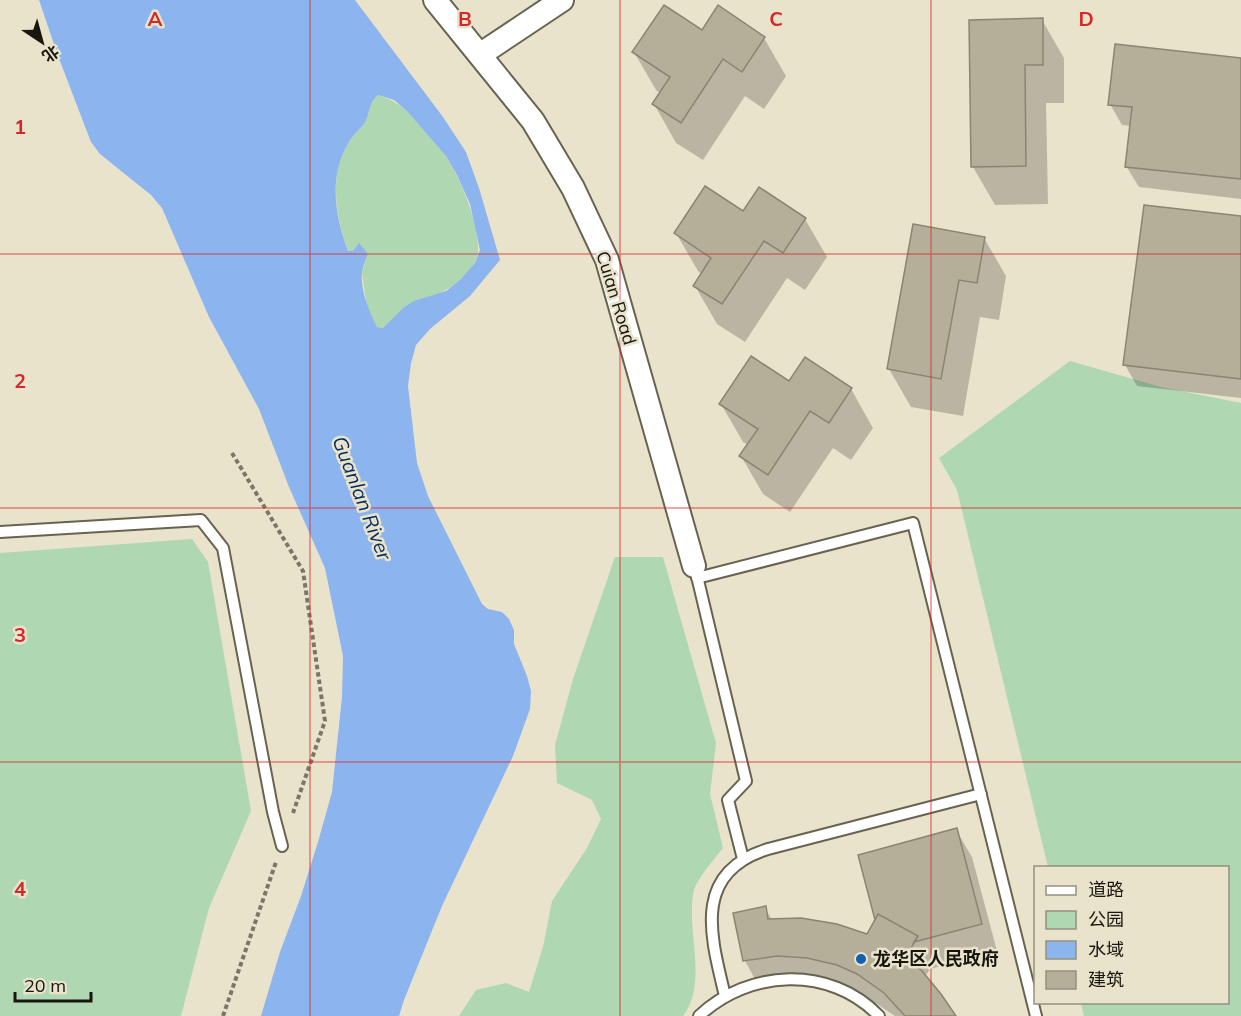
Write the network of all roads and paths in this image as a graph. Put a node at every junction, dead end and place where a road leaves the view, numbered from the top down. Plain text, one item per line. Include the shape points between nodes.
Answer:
1 (435, 0) edge
2 (562, 0) edge
3 (481, 54) junction
4 (232, 453) dead end
5 (0, 532) edge
6 (695, 572) junction
7 (981, 794) junction
8 (282, 846) junction
9 (743, 859) junction
10 (725, 996) junction
11 (223, 1016) edge
12 (699, 1016) edge
13 (879, 1016) edge
14 (1036, 1016) edge

1 - 3 street, Cuian Road
2 - 3 street
3 - 6 street, Cuian Road via 539,131 573,188 607,260
4 - 8 path via 303,571 325,721
5 - 8 lane via 201,520 223,548
6 - 7 lane via 913,523
6 - 9 lane via 746,780 728,800
7 - 9 lane via 768,849
7 - 14 lane
8 - 11 path
9 - 10 lane via 719,886 712,912 712,936
10 - 12 lane
10 - 13 lane via 764,981 804,980 843,990

